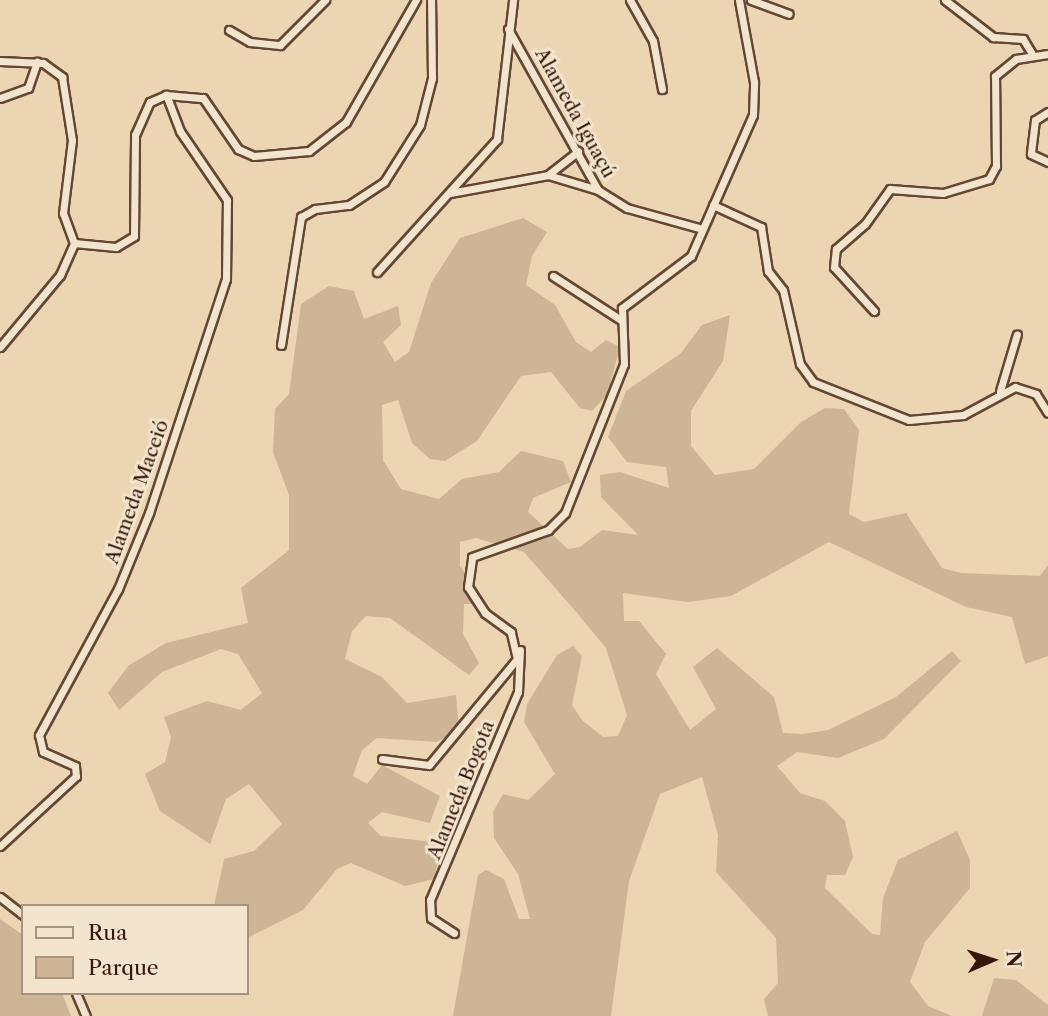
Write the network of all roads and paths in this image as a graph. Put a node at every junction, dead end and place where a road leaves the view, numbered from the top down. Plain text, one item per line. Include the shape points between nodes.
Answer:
1 (326, 0) edge
2 (416, 0) edge
3 (431, 0) edge
4 (513, 0) edge
5 (630, 0) edge
6 (738, 0) edge
7 (751, 0) edge
8 (945, 0) edge
9 (789, 14) dead end
10 (508, 28) junction
11 (229, 30) dead end
12 (1032, 54) junction
13 (1048, 54) edge
14 (0, 61) edge
15 (37, 62) junction
16 (662, 89) dead end
17 (166, 95) junction
18 (0, 98) edge
19 (1048, 112) edge
20 (578, 151) junction
21 (1048, 162) edge
22 (548, 175) junction
23 (598, 190) junction
24 (450, 193) junction
25 (713, 205) junction
26 (702, 229) junction
27 (74, 243) junction
28 (377, 272) dead end
29 (553, 276) dead end
30 (874, 312) dead end
31 (621, 320) junction
32 (1017, 334) dead end
33 (281, 345) dead end
34 (0, 347) edge
35 (1000, 392) junction
36 (1048, 413) edge
37 (519, 646) junction
38 (382, 759) dead end
39 (0, 846) edge
40 (0, 897) edge
41 (21, 913) edge
42 (454, 933) dead end
43 (77, 995) edge
44 (86, 1016) edge

1 - 11 street via 280,45 250,42
2 - 17 street via 346,122 309,151 263,157 246,153 210,103
3 - 33 street via 432,78 419,125 384,182 349,205 315,209 301,218
4 - 10 street
5 - 16 street via 653,41
6 - 25 street via 754,104
7 - 9 street
8 - 12 street via 993,37 1023,40
10 - 20 street, Alameda Iguaçú
10 - 24 street via 501,130
12 - 13 street
12 - 30 street via 995,76 996,166 989,179 943,193 890,189 865,224 836,249 834,267
14 - 15 street
15 - 18 street via 28,88
15 - 27 street via 56,70 65,88 72,140 64,213
17 - 27 street via 146,107 135,135 134,236 116,247
17 - 39 street, Alameda Maceió via 180,131 228,200 226,279 149,513 118,589 39,735 43,752 75,766 76,776
19 - 21 street via 1035,120 1031,154
20 - 22 street
20 - 23 street, Alameda Iguaçú
22 - 23 street
22 - 24 street
23 - 26 street, Alameda Iguaçú via 627,208
24 - 28 street
25 - 26 street
25 - 35 street via 761,226 768,271 783,290 800,364 813,382 909,420 962,415
26 - 31 street via 685,263 630,298
27 - 34 street via 60,275
29 - 31 street
31 - 37 street via 624,364 581,483 548,530 472,557 469,589
32 - 35 street
35 - 36 street via 1029,390
37 - 38 street via 495,688 429,765
37 - 42 street, Alameda Bogota via 524,670 518,692 430,900 431,918
40 - 41 street
43 - 44 street

